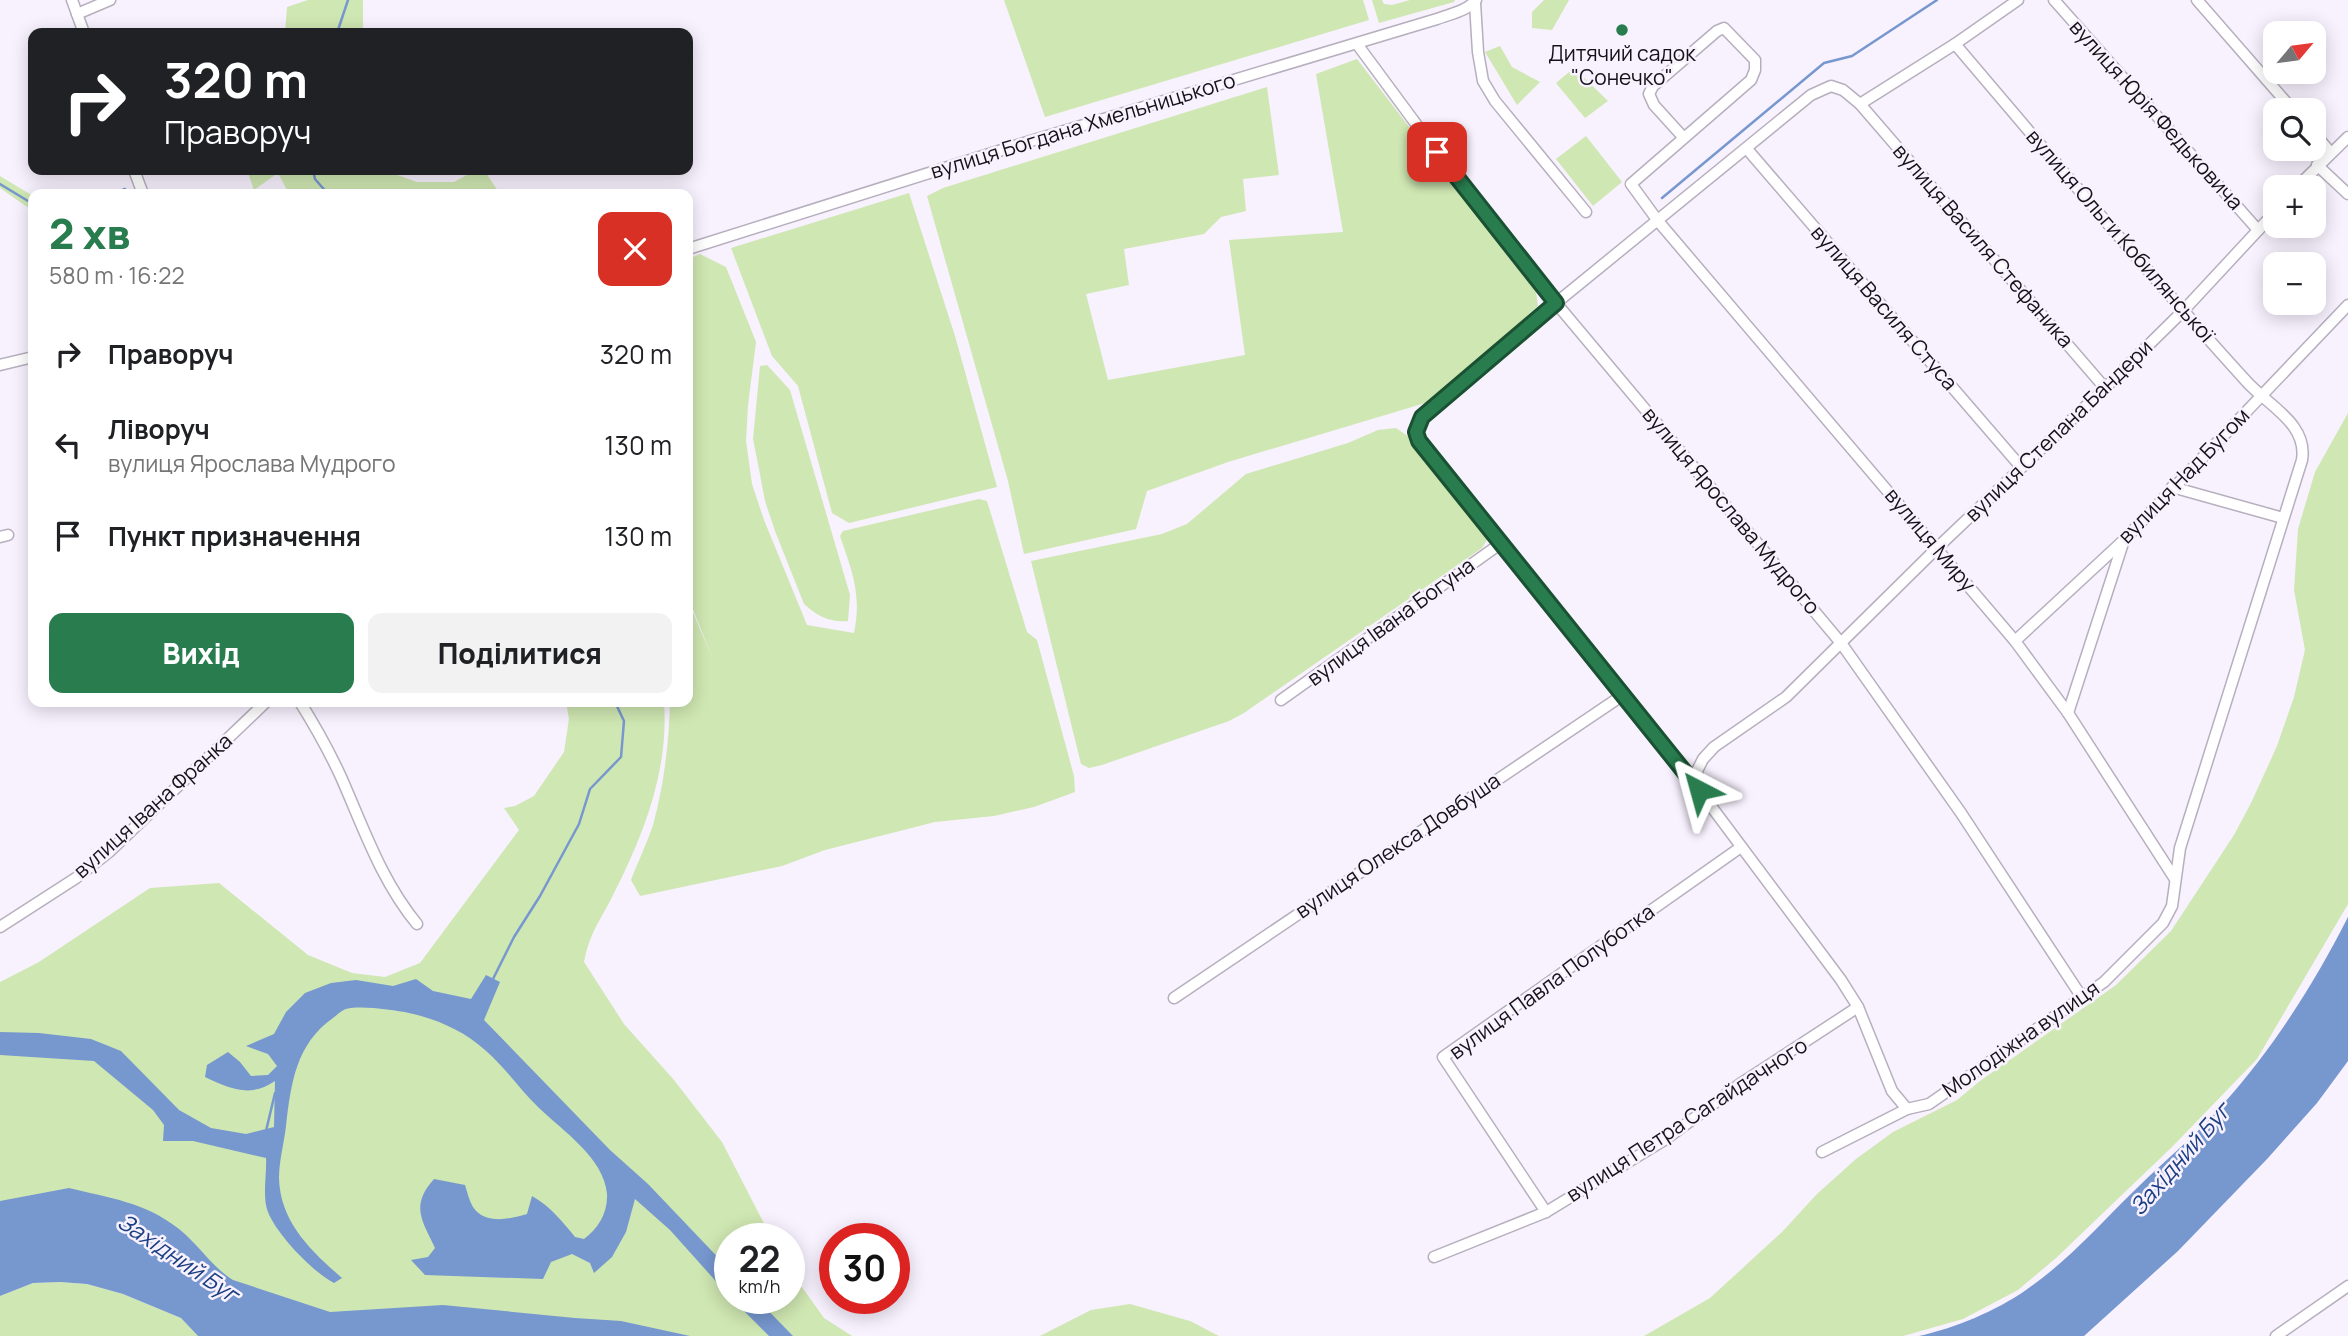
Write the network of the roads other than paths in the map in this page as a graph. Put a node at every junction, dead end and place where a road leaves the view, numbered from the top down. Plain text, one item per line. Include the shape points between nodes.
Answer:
1 (72, 0) edge
2 (110, 0) edge
3 (2018, 0) edge
4 (2054, 0) edge
5 (2197, 0) edge
6 (1476, 2) edge
7 (77, 14) junction
8 (82, 28) edge
9 (1357, 44) junction
10 (1955, 44) junction
11 (2283, 98) edge
12 (1860, 104) junction
13 (1683, 136) junction
14 (2348, 137) edge
15 (2326, 147) edge
16 (1747, 149) junction
17 (2330, 152) junction
18 (2317, 165) junction
19 (2308, 175) edge
20 (2348, 194) edge
21 (1586, 212) dead end
22 (1658, 221) junction
23 (2263, 225) edge
24 (2258, 230) junction
25 (693, 247) edge
26 (1556, 303) junction
27 (2348, 305) edge
28 (2183, 311) junction
29 (28, 358) edge
30 (0, 365) edge
31 (2105, 388) junction
32 (2261, 397) junction
33 (2291, 422) joint
34 (2021, 467) junction
35 (2172, 487) junction
36 (2283, 518) junction
37 (2124, 540) junction
38 (1500, 544) junction
39 (1937, 548) junction
40 (2015, 641) junction
41 (1841, 643) junction
42 (1623, 695) junction
43 (1281, 700) dead end
44 (261, 707) edge
45 (303, 707) edge
46 (2068, 713) junction
47 (1699, 790) junction
48 (1741, 847) junction
49 (2175, 879) junction
50 (417, 924) dead end
51 (0, 927) edge
52 (2081, 996) junction
53 (1174, 998) dead end
54 (1858, 1007) junction
55 (1907, 1109) junction
56 (1822, 1152) dead end
57 (1546, 1212) junction
58 (1434, 1257) dead end
59 (2348, 1286) edge
60 (2276, 1336) edge

1 - 7 street
2 - 7 street
3 - 10 street
4 - 24 street, вулиця Юрія Федьковича
5 - 11 street
6 - 9 street, вулиця Богдана Хмельницького
6 - 21 street via 1483,81
7 - 8 street
9 - 25 street, вулиця Богдана Хмельницького
9 - 26 street, вулиця Ярослава Мудрого
10 - 12 street
10 - 28 street, вулиця Ольги Кобилянської
12 - 16 street, вулиця Василя Стефаника via 1831,86 1772,125
12 - 31 street, вулиця Василя Стефаника
13 - 13 street via 1649,94 1724,28 1755,60 1755,71 1751,80
13 - 22 street, вулиця Миру via 1630,184
14 - 17 street
15 - 17 street
16 - 22 street
16 - 34 street, вулиця Василя Стуса
17 - 18 street
18 - 19 street
18 - 20 street
22 - 26 street
22 - 39 street, вулиця Миру
23 - 24 street, вулиця Степана Бандери
24 - 28 street, вулиця Степана Бандери
26 - 38 street via 1422,417 1416,432
26 - 41 street, вулиця Ярослава Мудрого
27 - 32 street, вулиця Над Бугом
28 - 31 street, вулиця Степана Бандери
28 - 32 street, вулиця Ольги Кобилянської
29 - 30 street
31 - 34 street, вулиця Степана Бандери
32 - 33 street, вулиця Ольги Кобилянської
32 - 35 street, вулиця Над Бугом
33 - 36 street, Молодіжна вулиця via 2304,446
34 - 39 street, вулиця Степана Бандери
35 - 36 street
35 - 37 street, вулиця Над Бугом
36 - 49 street, Молодіжна вулиця via 2180,848
37 - 40 street, вулиця Над Бугом
37 - 46 street
38 - 42 street
38 - 43 street, вулиця Івана Богуна
39 - 40 street, вулиця Миру
39 - 41 street, вулиця Степана Бандери
40 - 46 street, вулиця Миру
41 - 47 street, вулиця Степана Бандери via 1786,697 1714,747 1697,771
41 - 52 street, вулиця Ярослава Мудрого via 1961,813
42 - 47 street
42 - 53 street, вулиця Олекса Довбуша
44 - 51 street, вулиця Івана Франка via 109,852
45 - 50 street via 341,778 380,869
46 - 49 street, вулиця Миру
47 - 48 street
48 - 54 street
48 - 57 street, вулиця Павла Полуботка via 1443,1057
49 - 52 street, Молодіжна вулиця via 2172,906 2163,923 2104,982
52 - 55 street, Молодіжна вулиця via 1930,1104
54 - 55 street via 1892,1091
54 - 57 street, вулиця Петра Сагайдачного via 1666,1139
55 - 56 street, Молодіжна вулиця
57 - 58 street, вулиця Петра Сагайдачного
59 - 60 street

